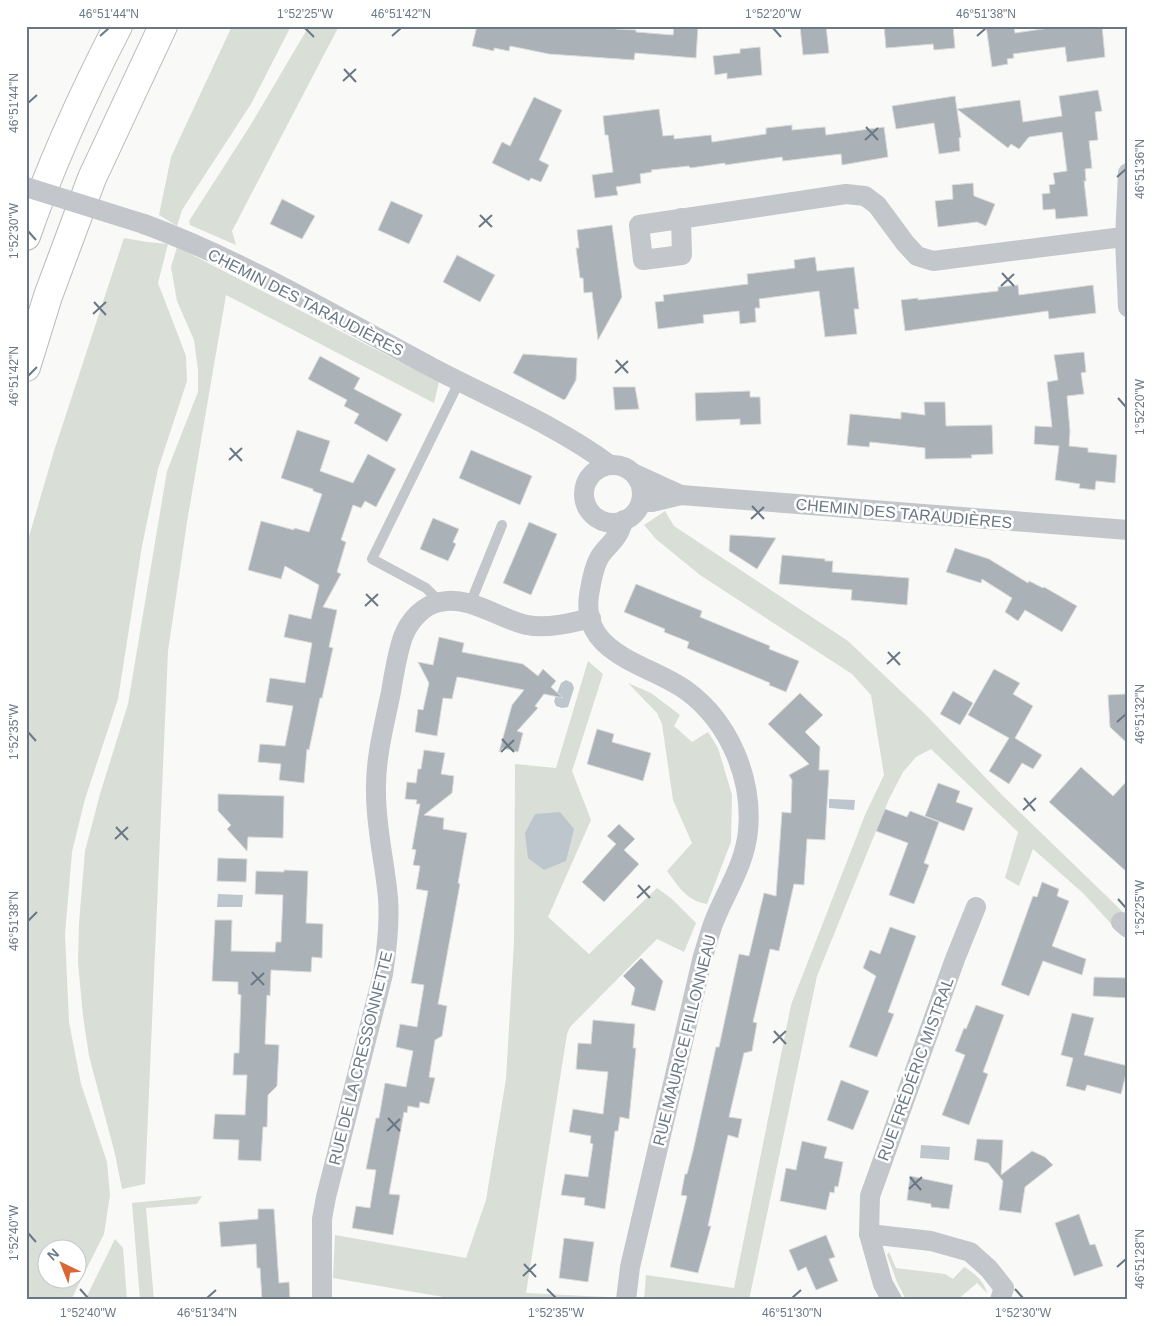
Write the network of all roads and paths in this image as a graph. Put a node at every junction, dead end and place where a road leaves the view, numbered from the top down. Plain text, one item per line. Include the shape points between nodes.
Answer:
1 (118, 26) edge
2 (163, 26) edge
3 (1128, 173) edge
4 (26, 188) edge
5 (1127, 207) edge
6 (680, 218) dead end
7 (26, 236) edge
8 (1125, 239) junction
9 (1128, 307) edge
10 (26, 367) edge
11 (459, 382) junction
12 (575, 442) junction
13 (610, 465) junction
14 (635, 474) junction
15 (588, 478) junction
16 (681, 495) junction
17 (640, 502) junction
18 (594, 516) junction
19 (624, 520) junction
20 (502, 525) dead end
21 (1128, 530) edge
22 (599, 558) junction
23 (440, 602) junction
24 (470, 604) junction
25 (590, 618) junction
26 (976, 907) dead end
27 (869, 1234) junction
28 (322, 1300) edge
29 (626, 1300) edge
30 (892, 1300) edge
31 (1000, 1300) edge

1 - 7 highway via 73,120
2 - 10 highway via 92,178 48,296
3 - 5 street
4 - 11 street, CHEMIN DES TARAUDIÈRES, bridge via 177,236 241,266
5 - 8 street
6 - 8 street via 846,194 865,196 877,205 904,243 918,256 933,260
8 - 9 street
11 - 12 street, CHEMIN DES TARAUDIÈRES
11 - 23 lane via 372,559 426,588
12 - 13 street, CHEMIN DES TARAUDIÈRES
12 - 15 street
13 - 14 street via 623,466
13 - 15 street via 597,469
14 - 16 street, CHEMIN DES TARAUDIÈRES
14 - 17 street via 641,487
15 - 18 street via 584,498
16 - 17 street, CHEMIN DES TARAUDIÈRES
16 - 21 street, CHEMIN DES TARAUDIÈRES
17 - 19 street via 635,513
18 - 19 street via 614,523
18 - 22 street, RUE MAURICE FILLONNEAU
19 - 22 street, RUE MAURICE FILLONNEAU via 618,534
20 - 24 lane
22 - 25 street, RUE MAURICE FILLONNEAU via 589,596
23 - 24 street, RUE DE LA CRESSONNETTE
23 - 28 street, RUE DE LA CRESSONNETTE via 416,616 404,636 377,758 376,801 388,897 388,947 326,1197 322,1219
24 - 25 street, RUE DE LA CRESSONNETTE via 538,626
25 - 29 street, RUE MAURICE FILLONNEAU via 597,633 613,651 670,680 698,700 714,718 740,764 748,807 748,830 740,864 714,920 703,956 630,1267
26 - 27 street, RUE FRÉDÉRIC MISTRAL via 954,959 870,1196
27 - 30 street, RUE FRÉDÉRIC MISTRAL via 883,1284
27 - 31 street via 931,1241 970,1252 1004,1288

